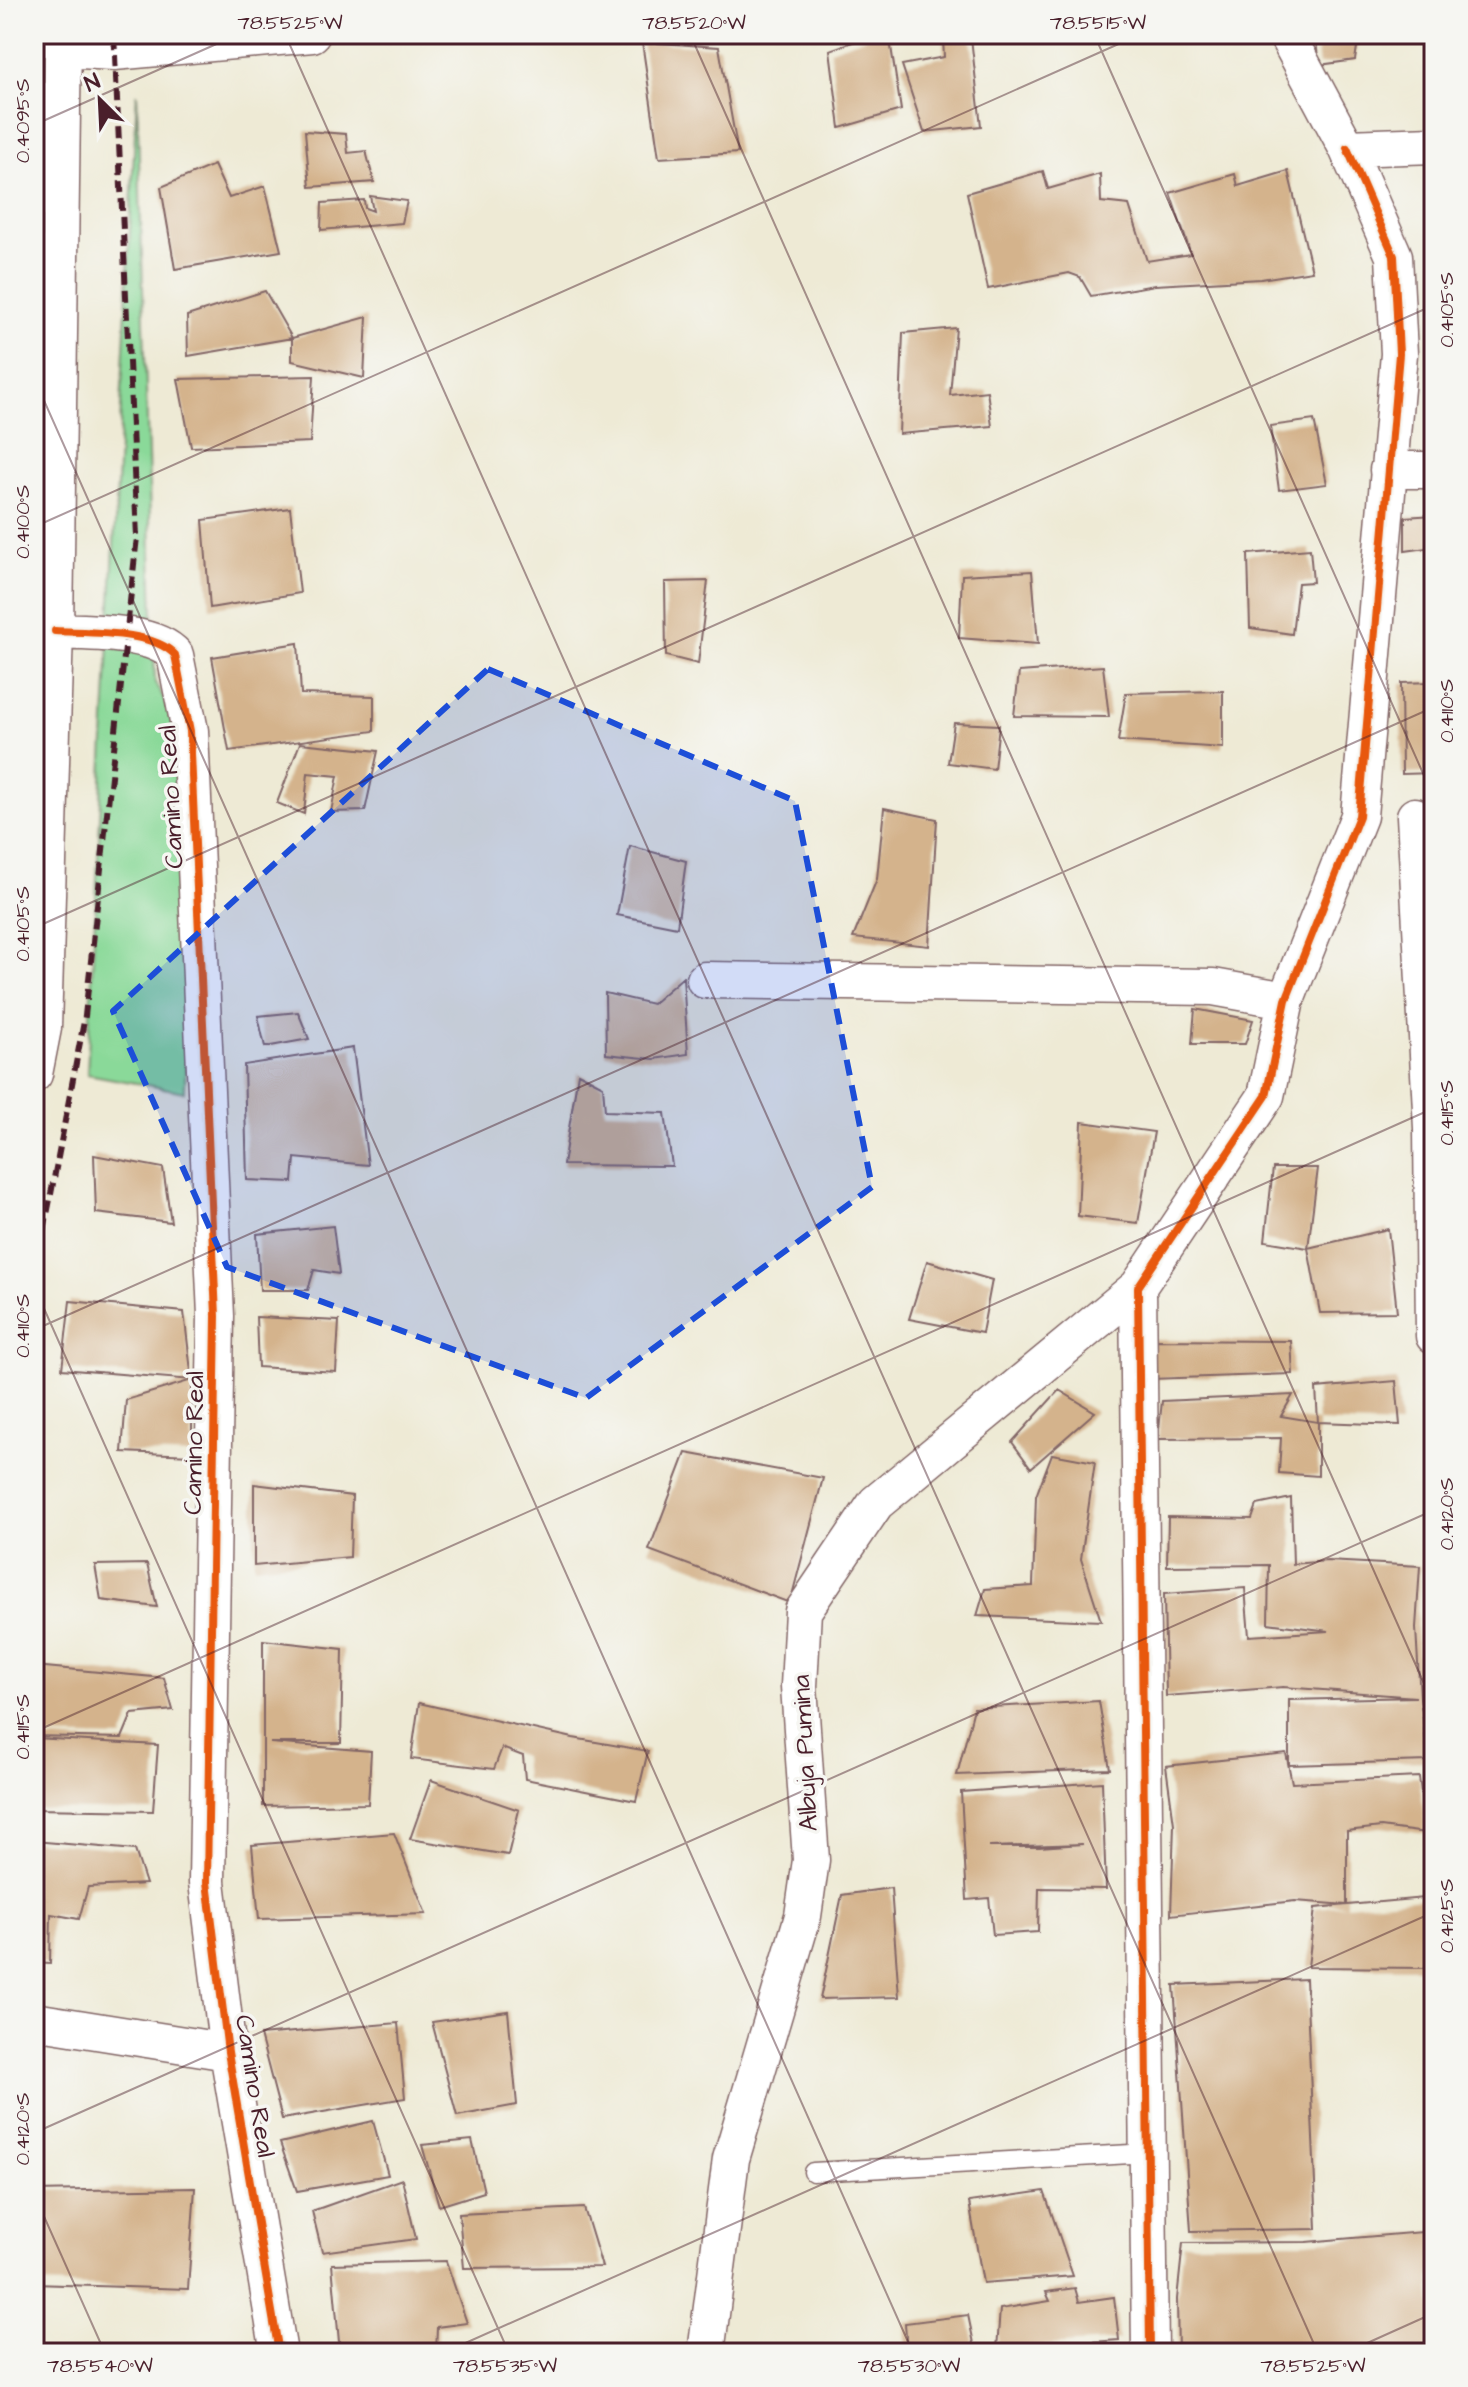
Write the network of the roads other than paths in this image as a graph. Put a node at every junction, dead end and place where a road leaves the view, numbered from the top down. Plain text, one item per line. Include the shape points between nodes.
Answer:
1 (312, 34) edge
2 (1286, 34) edge
3 (63, 42) edge
4 (1434, 145) edge
5 (1347, 148) junction
6 (1388, 470) junction
7 (1434, 470) edge
8 (55, 631) junction
9 (1359, 816) junction
10 (1424, 816) edge
11 (705, 980) dead end
12 (1286, 1000) junction
13 (34, 1074) edge
14 (1433, 1128) edge
15 (1138, 1287) junction
16 (1434, 1336) edge
17 (34, 2021) edge
18 (228, 2052) junction
19 (1149, 2153) junction
20 (813, 2172) dead end
21 (279, 2353) edge
22 (706, 2353) edge
23 (1150, 2353) edge

1 - 3 street via 114,52
2 - 5 street, Albuja Pumina
3 - 8 street
4 - 5 street
5 - 6 street, Albuja Pumina via 1394,256 1399,354
6 - 7 street
6 - 9 street, Albuja Pumina
8 - 13 street via 43,1028
8 - 18 street, Camino Real via 127,636 167,647 175,655 190,731 216,1316 207,1882
9 - 10 street
9 - 12 street, Albuja Pumina
10 - 14 street
11 - 12 street via 1213,987
12 - 15 street, Albuja Pumina via 1266,1096
14 - 16 street
15 - 19 street
15 - 22 street, Albuja Pumina via 876,1503 803,1611 799,1686 811,1860 803,1916 731,2159
17 - 18 street
18 - 21 street, Camino Real
19 - 20 lane
19 - 23 street

